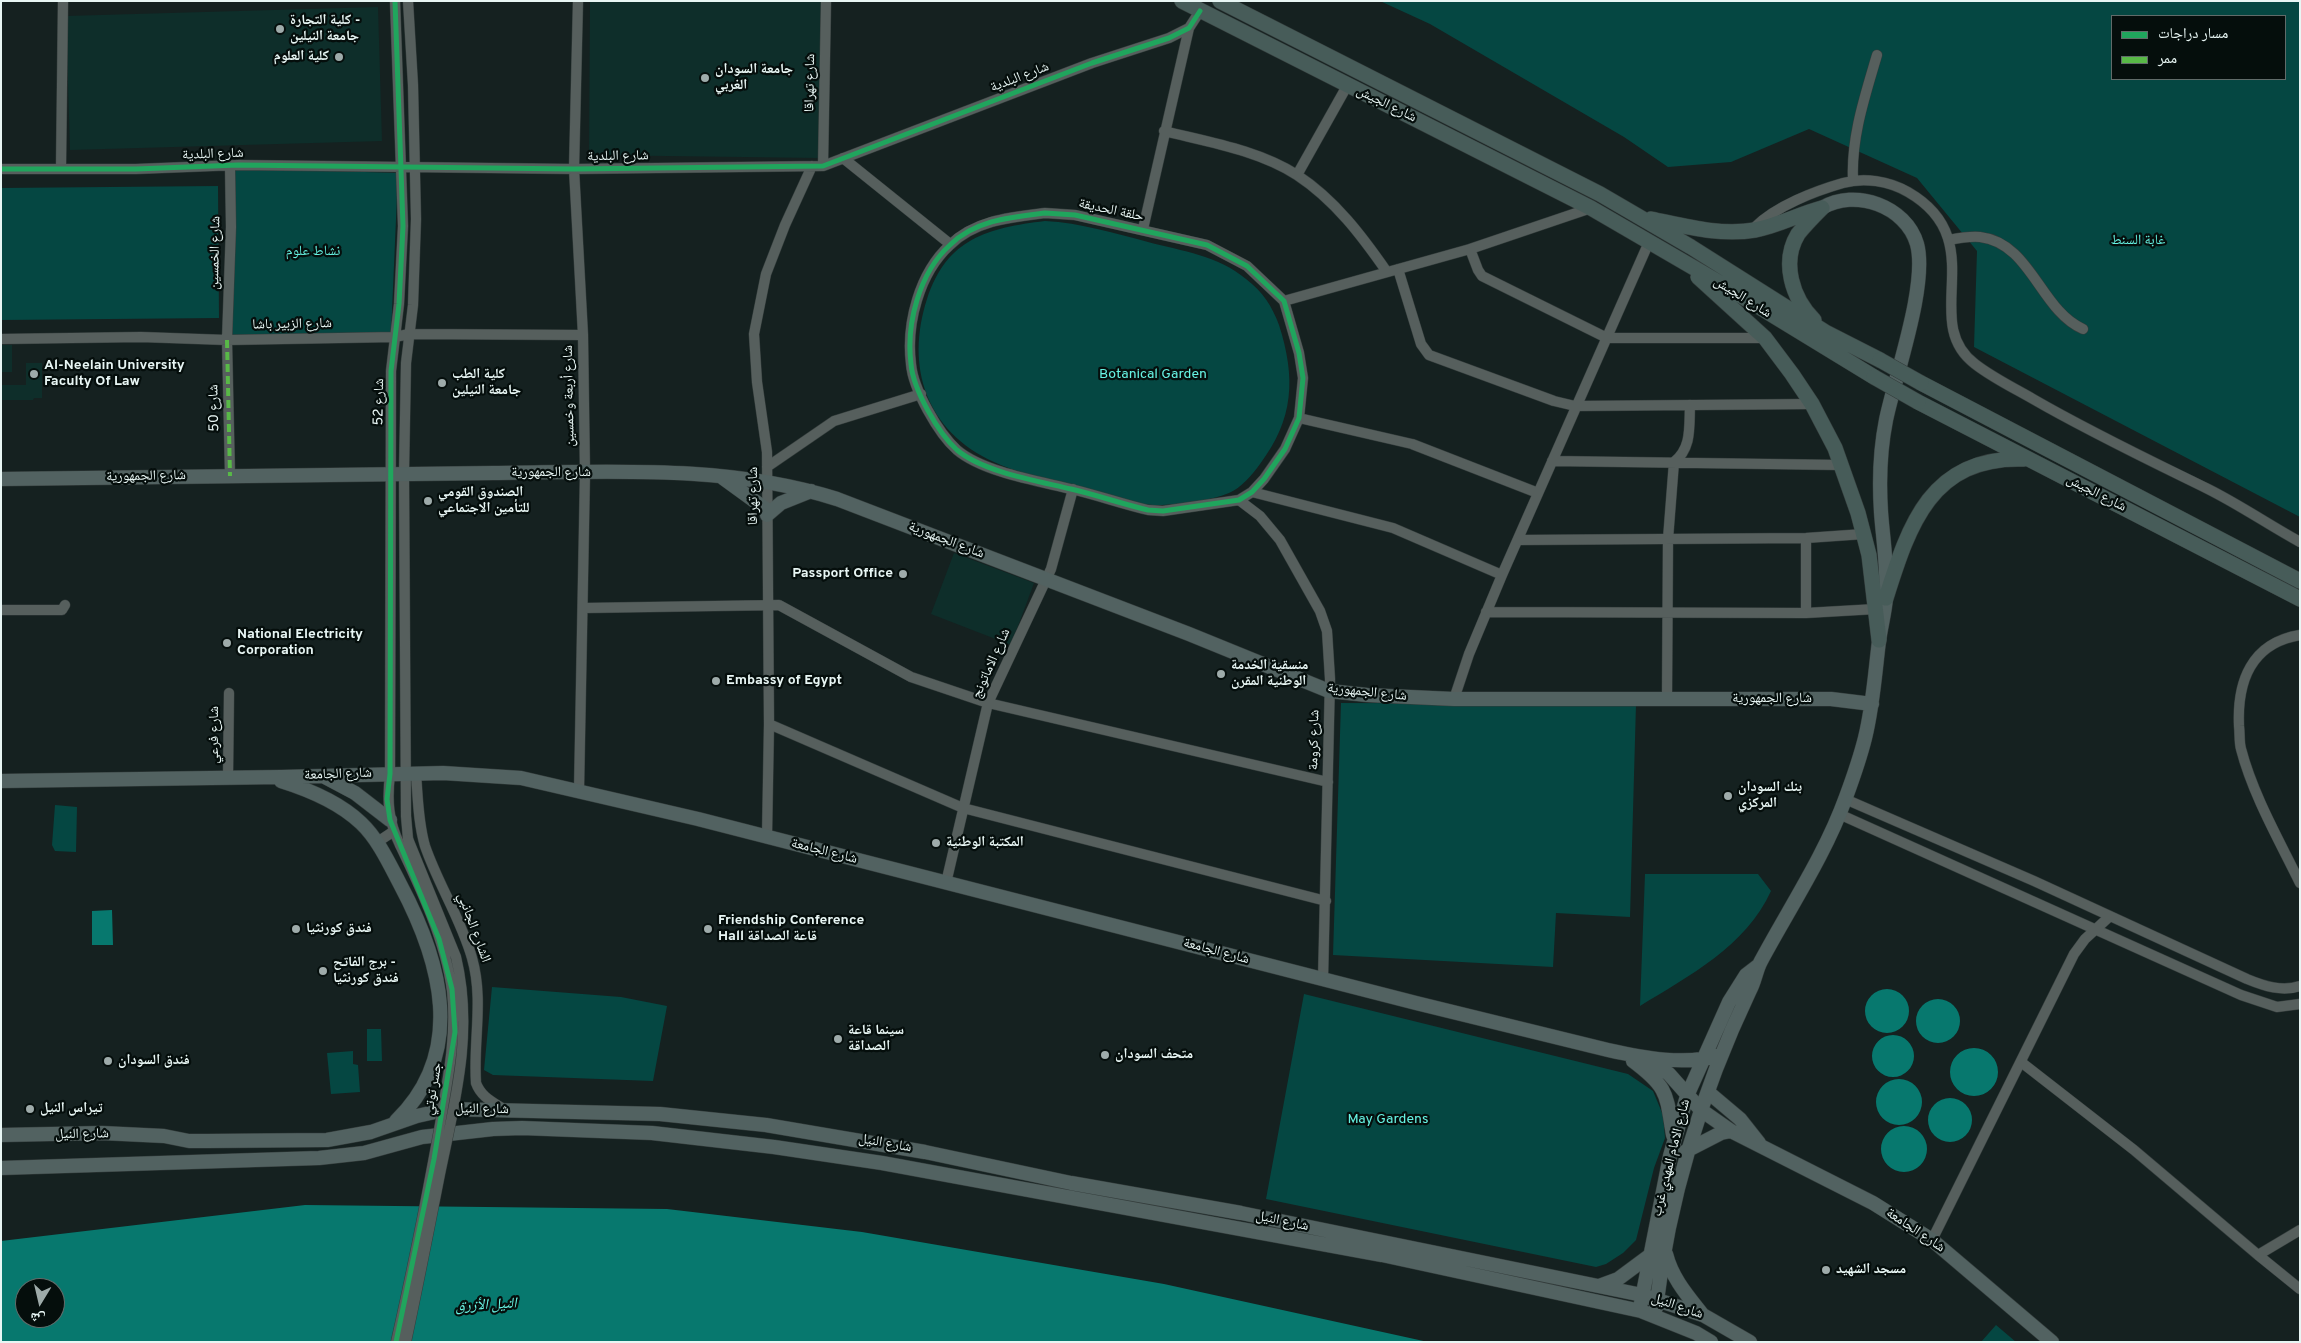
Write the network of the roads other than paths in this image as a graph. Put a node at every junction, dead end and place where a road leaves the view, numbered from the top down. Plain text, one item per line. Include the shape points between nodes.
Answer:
1 (63, 1) edge
2 (395, 1) edge
3 (408, 1) edge
4 (578, 1) edge
5 (826, 1) edge
6 (1182, 1) edge
7 (1220, 1) edge
8 (1200, 10) junction
9 (1189, 28) junction
10 (1877, 55) dead end
11 (1347, 86) junction
12 (1164, 131) junction
13 (843, 158) junction
14 (230, 166) junction
15 (400, 166) junction
16 (415, 166) junction
17 (812, 166) junction
18 (823, 166) junction
19 (61, 168) junction
20 (1, 169) edge
21 (574, 169) junction
22 (1297, 175) junction
23 (1853, 180) junction
24 (1590, 208) junction
25 (1822, 208) junction
26 (1640, 217) junction
27 (1143, 229) junction
28 (1756, 230) junction
29 (1949, 240) junction
30 (1649, 242) junction
31 (950, 244) junction
32 (1470, 249) junction
33 (1681, 261) junction
34 (1398, 269) junction
35 (1387, 272) junction
36 (1284, 302) junction
37 (2082, 330) dead end
38 (1827, 333) junction
39 (410, 334) junction
40 (583, 335) junction
41 (395, 337) junction
42 (1607, 338) junction
43 (1765, 338) junction
44 (1, 339) edge
45 (227, 340) junction
46 (921, 394) junction
47 (1812, 404) junction
48 (1690, 405) junction
49 (1575, 406) junction
50 (1299, 418) junction
51 (2030, 460) junction
52 (1552, 461) junction
53 (1674, 462) junction
54 (1840, 465) junction
55 (767, 467) junction
56 (404, 473) junction
57 (585, 473) junction
58 (390, 474) junction
59 (230, 476) junction
60 (722, 477) junction
61 (1, 479) edge
62 (767, 482) junction
63 (1073, 490) junction
64 (812, 491) junction
65 (1252, 492) junction
66 (1538, 493) junction
67 (1239, 500) junction
68 (768, 513) junction
69 (1864, 534) junction
70 (1806, 538) junction
71 (1668, 539) junction
72 (1518, 540) junction
73 (2300, 542) edge
74 (1502, 575) junction
75 (1045, 579) junction
76 (2300, 581) edge
77 (2300, 599) edge
78 (1881, 603) junction
79 (769, 606) junction
80 (63, 608) dead end
81 (584, 608) junction
82 (1, 610) edge
83 (1486, 612) junction
84 (1667, 613) junction
85 (1806, 613) junction
86 (2300, 635) edge
87 (1879, 640) joint
88 (1329, 691) junction
89 (229, 693) dead end
90 (1454, 699) junction
91 (1667, 699) junction
92 (988, 703) junction
93 (1872, 704) junction
94 (769, 724) junction
95 (390, 774) junction
96 (412, 774) junction
97 (323, 776) junction
98 (228, 778) junction
99 (269, 778) junction
100 (1, 781) edge
101 (1328, 782) junction
102 (579, 790) junction
103 (1845, 799) junction
104 (963, 808) junction
105 (1839, 814) junction
106 (392, 826) junction
107 (767, 837) junction
108 (404, 842) junction
109 (376, 843) junction
110 (2300, 882) edge
111 (946, 883) junction
112 (2058, 893) junction
113 (1326, 901) junction
114 (2049, 909) junction
115 (2109, 917) junction
116 (2095, 930) junction
117 (1759, 965) junction
118 (1323, 980) junction
119 (2300, 986) edge
120 (2300, 1004) edge
121 (1627, 1054) junction
122 (1721, 1055) junction
123 (1701, 1061) junction
124 (2021, 1062) junction
125 (1708, 1092) junction
126 (1687, 1096) junction
127 (506, 1110) junction
128 (1702, 1110) junction
129 (692, 1116) junction
130 (391, 1126) junction
131 (1731, 1131) junction
132 (1, 1135) edge
133 (690, 1136) junction
134 (1674, 1140) junction
135 (1761, 1146) junction
136 (925, 1152) junction
137 (1686, 1152) junction
138 (1, 1168) edge
139 (923, 1170) junction
140 (1071, 1183) junction
141 (1071, 1198) junction
142 (2300, 1230) edge
143 (1932, 1240) junction
144 (1665, 1249) junction
145 (2258, 1255) junction
146 (1650, 1256) junction
147 (1529, 1272) junction
148 (1528, 1286) junction
149 (1598, 1286) junction
150 (2300, 1289) edge
151 (1642, 1295) junction
152 (1657, 1299) junction
153 (1641, 1311) junction
154 (1702, 1314) junction
155 (1655, 1316) junction
156 (396, 1342) edge
157 (406, 1342) edge
158 (1711, 1342) edge
159 (1750, 1342) edge
160 (2052, 1342) edge

1 - 19 street
2 - 15 street, شارع 52
3 - 16 street, شارع 52
4 - 21 street, شارع أربعة وخمسين
5 - 18 street, شارع تهراقا
6 - 8 highway, شارع الجيش
7 - 26 highway, شارع الجيش
8 - 9 street
8 - 11 highway, شارع الجيش
9 - 12 street
9 - 13 street, شارع البلدية
10 - 23 street via 1854,145
11 - 22 street
11 - 24 highway, شارع الجيش
12 - 22 street via 1236,150
12 - 27 street
13 - 18 street, شارع البلدية
13 - 31 street
14 - 15 street, شارع البلدية
14 - 19 street, شارع البلدية
14 - 45 street, شارع الخمسين
15 - 16 street, شارع البلدية
15 - 41 street, شارع 52 via 403,226
16 - 21 street, شارع البلدية
16 - 39 street, شارع 52 via 415,266
17 - 18 street, شارع البلدية
17 - 21 street, شارع البلدية
17 - 55 street, شارع تهراقا via 766,274 754,334
19 - 20 street, شارع البلدية
21 - 40 street, شارع أربعة وخمسين
22 - 35 street via 1338,209
23 - 28 street via 1807,195 1778,209 1764,217 1755,226
23 - 29 street via 1889,184 1914,196 1939,217
24 - 30 highway, شارع الجيش
24 - 32 street
25 - 28 highway
25 - 38 highway via 1798,236 1789,263 1795,293 1806,312
25 - 78 main road via 1850,199 1884,207 1908,225 1919,255 1914,302 1886,422 1880,467
26 - 28 highway via 1722,232
26 - 38 highway, شارع الجيش
27 - 31 street, حلقة الحديقة via 1075,215 1045,213 979,225
27 - 36 street, حلقة الحديقة via 1207,245 1230,256 1248,266
29 - 37 street via 1980,237 2002,245 2028,269 2060,315
29 - 73 street via 1953,275 1951,321 1960,350 1974,364 2102,438 2210,490
30 - 33 highway, شارع الجيش
30 - 42 street
31 - 46 street, حلقة الحديقة via 923,285 914,313 909,340 911,366
32 - 34 street
32 - 42 street via 1482,276
33 - 43 highway
33 - 51 highway, شارع الجيش, bridge via 1874,377
34 - 35 street
34 - 49 street via 1420,344 1429,355
35 - 36 street
36 - 50 street, حلقة الحديقة via 1303,378
38 - 76 highway, شارع الجيش, bridge
39 - 40 street, شارع الزبير باشا
39 - 41 street, شارع الزبير باشا
39 - 56 street, شارع 52 via 406,363
40 - 57 street, شارع أربعة وخمسين
41 - 45 street, شارع الزبير باشا
41 - 58 street, شارع 52
42 - 43 street
42 - 49 street
43 - 47 highway
44 - 45 street, شارع الزبير باشا via 141,337
45 - 59 street, شارع 50
46 - 55 street via 834,421
46 - 63 street, حلقة الحديقة via 936,426 957,450 996,469
47 - 48 street
47 - 54 highway via 1835,448
48 - 49 street
48 - 53 street via 1688,441 1681,457
49 - 52 street
50 - 65 street, حلقة الحديقة via 1286,449
50 - 66 street via 1412,444
51 - 77 highway, شارع الجيش
51 - 78 highway via 2008,459 1978,466 1949,481 1930,497 1903,543
52 - 53 street
52 - 66 street
53 - 54 street
53 - 71 street
54 - 69 highway
55 - 62 street, شارع تهراقا
56 - 57 main road, شارع الجمهورية
56 - 58 main road, شارع الجمهورية
56 - 96 street, شارع 52
57 - 60 main road, شارع الجمهورية
57 - 81 street, شارع أربعة وخمسين
58 - 59 main road, شارع الجمهورية
58 - 95 street, شارع 52
59 - 61 main road, شارع الجمهورية
60 - 62 main road, شارع الجمهورية
60 - 68 main road
62 - 64 main road, شارع الجمهورية
62 - 68 street, شارع تهراقا
63 - 67 street, حلقة الحديقة via 1163,511
63 - 75 street, شارع الاماتونج via 1055,558
64 - 68 main road via 781,503
64 - 75 main road, شارع الجمهورية
65 - 67 street, حلقة الحديقة
65 - 74 street via 1393,528
66 - 72 street
67 - 88 street, شارع كرومة via 1260,516 1280,540 1320,611 1328,631
68 - 79 street, شارع تهراقا
69 - 70 street
69 - 78 highway
70 - 71 street
70 - 85 street
71 - 72 street
71 - 84 street
72 - 74 street
74 - 83 street
75 - 88 main road, شارع الجمهورية
75 - 92 street, شارع الاماتونج
78 - 85 street
78 - 87 highway
79 - 81 street
79 - 92 street via 784,607 911,677
79 - 94 street, شارع تهراقا
80 - 82 street
81 - 102 street, شارع أربعة وخمسين
83 - 84 street
83 - 90 street
84 - 85 street
84 - 91 street
86 - 110 street via 2273,644 2253,661 2245,676 2239,714 2241,747 2249,774
87 - 93 main road, شارع الامام المهدي غرب
88 - 90 main road, شارع الجمهورية via 1367,696
88 - 101 street, شارع كرومة
89 - 98 street, شارع فرعي
90 - 91 main road, شارع الجمهورية
91 - 93 main road, شارع الجمهورية via 1831,699
92 - 101 street
92 - 104 street, شارع الاماتونج
93 - 103 main road, شارع الامام المهدي غرب via 1865,739
94 - 104 street
94 - 107 street, شارع تهراقا
95 - 96 main road, شارع الجامعة
95 - 97 main road, شارع الجامعة
95 - 106 street, شارع 52 via 388,799
96 - 102 main road, شارع الجامعة via 521,778
96 - 108 street
96 - 127 street, الشارع الجانبي via 426,846 460,923 477,980 478,1091
97 - 99 main road, شارع الجامعة
97 - 106 main road via 354,793
98 - 99 main road, شارع الجامعة
98 - 100 main road, شارع الجامعة
99 - 109 main road via 295,785 334,803 362,824
101 - 113 street, شارع كرومة
102 - 107 main road, شارع الجامعة
103 - 105 main road, شارع الامام المهدي غرب
103 - 112 street
104 - 111 street, شارع الاماتونج
104 - 113 street
105 - 114 street
105 - 117 main road, شارع الامام المهدي غرب via 1793,907
106 - 108 street, شارع 52
106 - 109 street
107 - 111 main road, شارع الجامعة
108 - 156 street, جسر توتي, bridge via 447,966 455,1032 434,1159
108 - 157 street, جسر توتي, bridge via 453,948 465,1020 461,1068
109 - 130 main road via 416,913 434,971 441,1010 440,1038 432,1072 420,1094
111 - 118 main road, شارع الجامعة
112 - 114 street
112 - 115 street
113 - 118 street, شارع كرومة
114 - 116 street
115 - 116 street
115 - 119 street via 2265,986 2282,989
116 - 120 street via 2259,1002 2277,1007
116 - 124 street via 2074,954
117 - 122 main road, شارع الامام المهدي غرب
117 - 123 main road, شارع الامام المهدي غرب via 1746,975 1729,1002
118 - 121 main road, شارع الجامعة
121 - 123 main road, شارع الجامعة
121 - 126 main road, شارع الجامعة via 1670,1074
121 - 134 main road via 1663,1088
122 - 123 main road, شارع الجامعة
122 - 125 main road, شارع الامام المهدي غرب
123 - 126 main road, شارع الامام المهدي غرب
124 - 143 street
124 - 145 street via 2134,1150
125 - 128 main road, شارع الامام المهدي غرب
125 - 135 main road, شارع الجامعة via 1740,1119
126 - 128 main road, شارع الجامعة
126 - 134 main road, شارع الامام المهدي غرب
127 - 129 main road, شارع النيل
127 - 130 main road, شارع النيل via 448,1109
128 - 131 main road, شارع الجامعة
128 - 137 main road, شارع الامام المهدي غرب
129 - 133 main road
129 - 136 main road, شارع النيل
130 - 132 main road, شارع النيل via 348,1137 306,1140 189,1141 164,1136 102,1134
131 - 135 main road, شارع الجامعة
131 - 137 main road
133 - 138 main road, شارع النيل via 540,1128 493,1129 422,1137 364,1153 319,1158
133 - 139 main road, شارع النيل
134 - 146 main road, شارع الامام المهدي غرب
135 - 143 main road, شارع الجامعة via 1873,1204
136 - 139 main road
136 - 140 main road, شارع النيل
137 - 144 main road, شارع الامام المهدي غرب
139 - 141 main road, شارع النيل
140 - 141 main road
140 - 147 main road, شارع النيل via 1241,1213
141 - 148 main road, شارع النيل
142 - 145 street
143 - 160 main road, شارع الجامعة
144 - 152 main road, شارع الامام المهدي غرب
144 - 154 main road via 1670,1269
145 - 150 street
146 - 149 main road via 1618,1280
146 - 151 main road, شارع الامام المهدي غرب
147 - 148 main road
147 - 149 main road, شارع النيل
148 - 153 main road, شارع النيل
149 - 151 main road, شارع النيل
151 - 152 main road, شارع النيل
151 - 153 main road, شارع الامام المهدي غرب
152 - 154 main road, شارع النيل
152 - 155 main road, شارع الامام المهدي غرب
153 - 155 main road, شارع النيل
154 - 159 main road, شارع النيل
155 - 158 main road, شارع النيل

